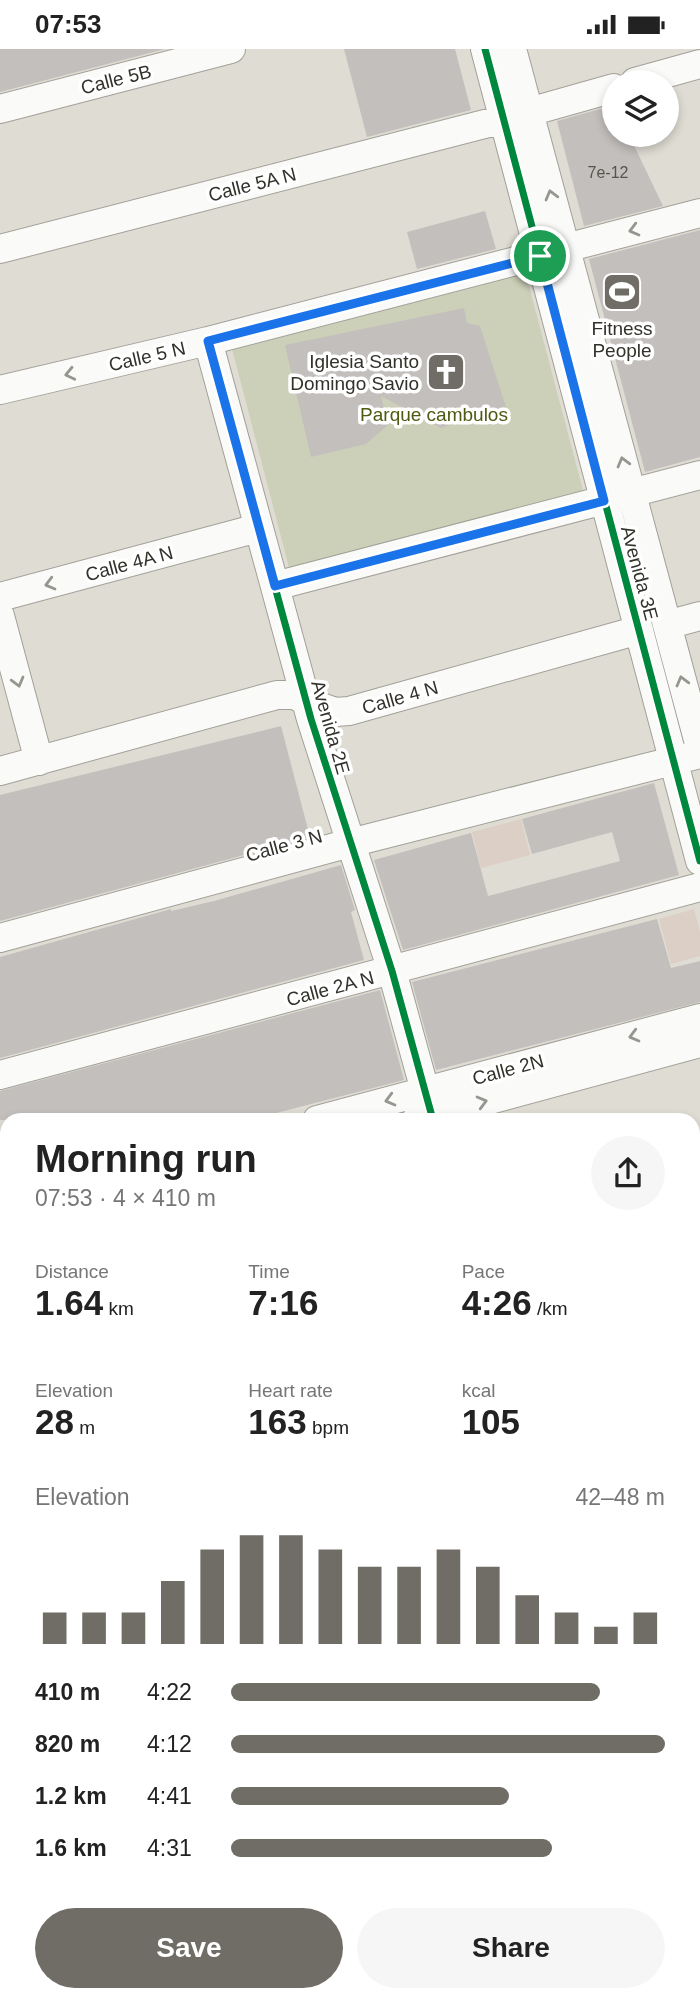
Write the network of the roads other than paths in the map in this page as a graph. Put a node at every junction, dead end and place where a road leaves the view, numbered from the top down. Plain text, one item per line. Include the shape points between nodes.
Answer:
1 (232, 49) edge
2 (501, 58) edge
3 (700, 64) edge
4 (678, 70) edge
5 (602, 91) edge
6 (0, 109) edge
7 (516, 115) junction
8 (700, 213) edge
9 (0, 249) edge
10 (553, 252) junction
11 (208, 341) junction
12 (0, 390) edge
13 (700, 475) edge
14 (632, 494) junction
15 (604, 501) junction
16 (258, 528) junction
17 (275, 586) junction
18 (0, 597) edge
19 (0, 616) edge
20 (700, 616) edge
21 (667, 625) junction
22 (639, 630) junction
23 (307, 702) junction
24 (700, 747) edge
25 (687, 757) edge
26 (39, 761) junction
27 (0, 771) edge
28 (350, 843) junction
29 (700, 862) edge
30 (700, 887) edge
31 (0, 938) edge
32 (392, 971) junction
33 (700, 1018) edge
34 (700, 1043) edge
35 (0, 1075) edge
36 (427, 1112) edge

1 - 6 street, Calle 5B
2 - 7 street, Avenida 3E
3 - 4 street
5 - 7 street, Calle 5A N
7 - 9 street, Calle 5A N
7 - 10 street, Avenida 3E
8 -> 10 street, Calle 5 N
10 - 11 street, Calle 5 N
14 -> 10 street, Avenida 3E
10 - 15 street, Avenida 3E via 578,400
11 -> 12 street, Calle 5 N
11 - 16 street, Avenida 2E
13 - 14 street
14 - 15 street
14 - 21 street, Avenida 3E
15 - 17 street
15 - 22 street, Avenida 3E
16 - 17 street, Avenida 2E
16 -> 18 street, Calle 4A N
17 - 23 street, Avenida 2E
19 -> 26 street
20 - 21 street
24 -> 21 street, Avenida 3E
22 - 23 street, Calle 4 N via 349,711 335,712
22 - 25 street, Avenida 3E
23 - 26 street, Calle 4 N via 295,695 277,695
23 - 28 street, Avenida 2E
25 - 28 street, Calle 3 N
25 - 29 street, Avenida 3E
26 - 27 street, Calle 4 N
28 - 31 street, Calle 3 N
28 - 32 street, Avenida 2E
30 - 32 street, Calle 2A N
32 - 35 street, Calle 2A N
32 - 36 street, Avenida 2E
33 -> 36 street, Calle 2N
36 -> 34 street, Calle 2N

